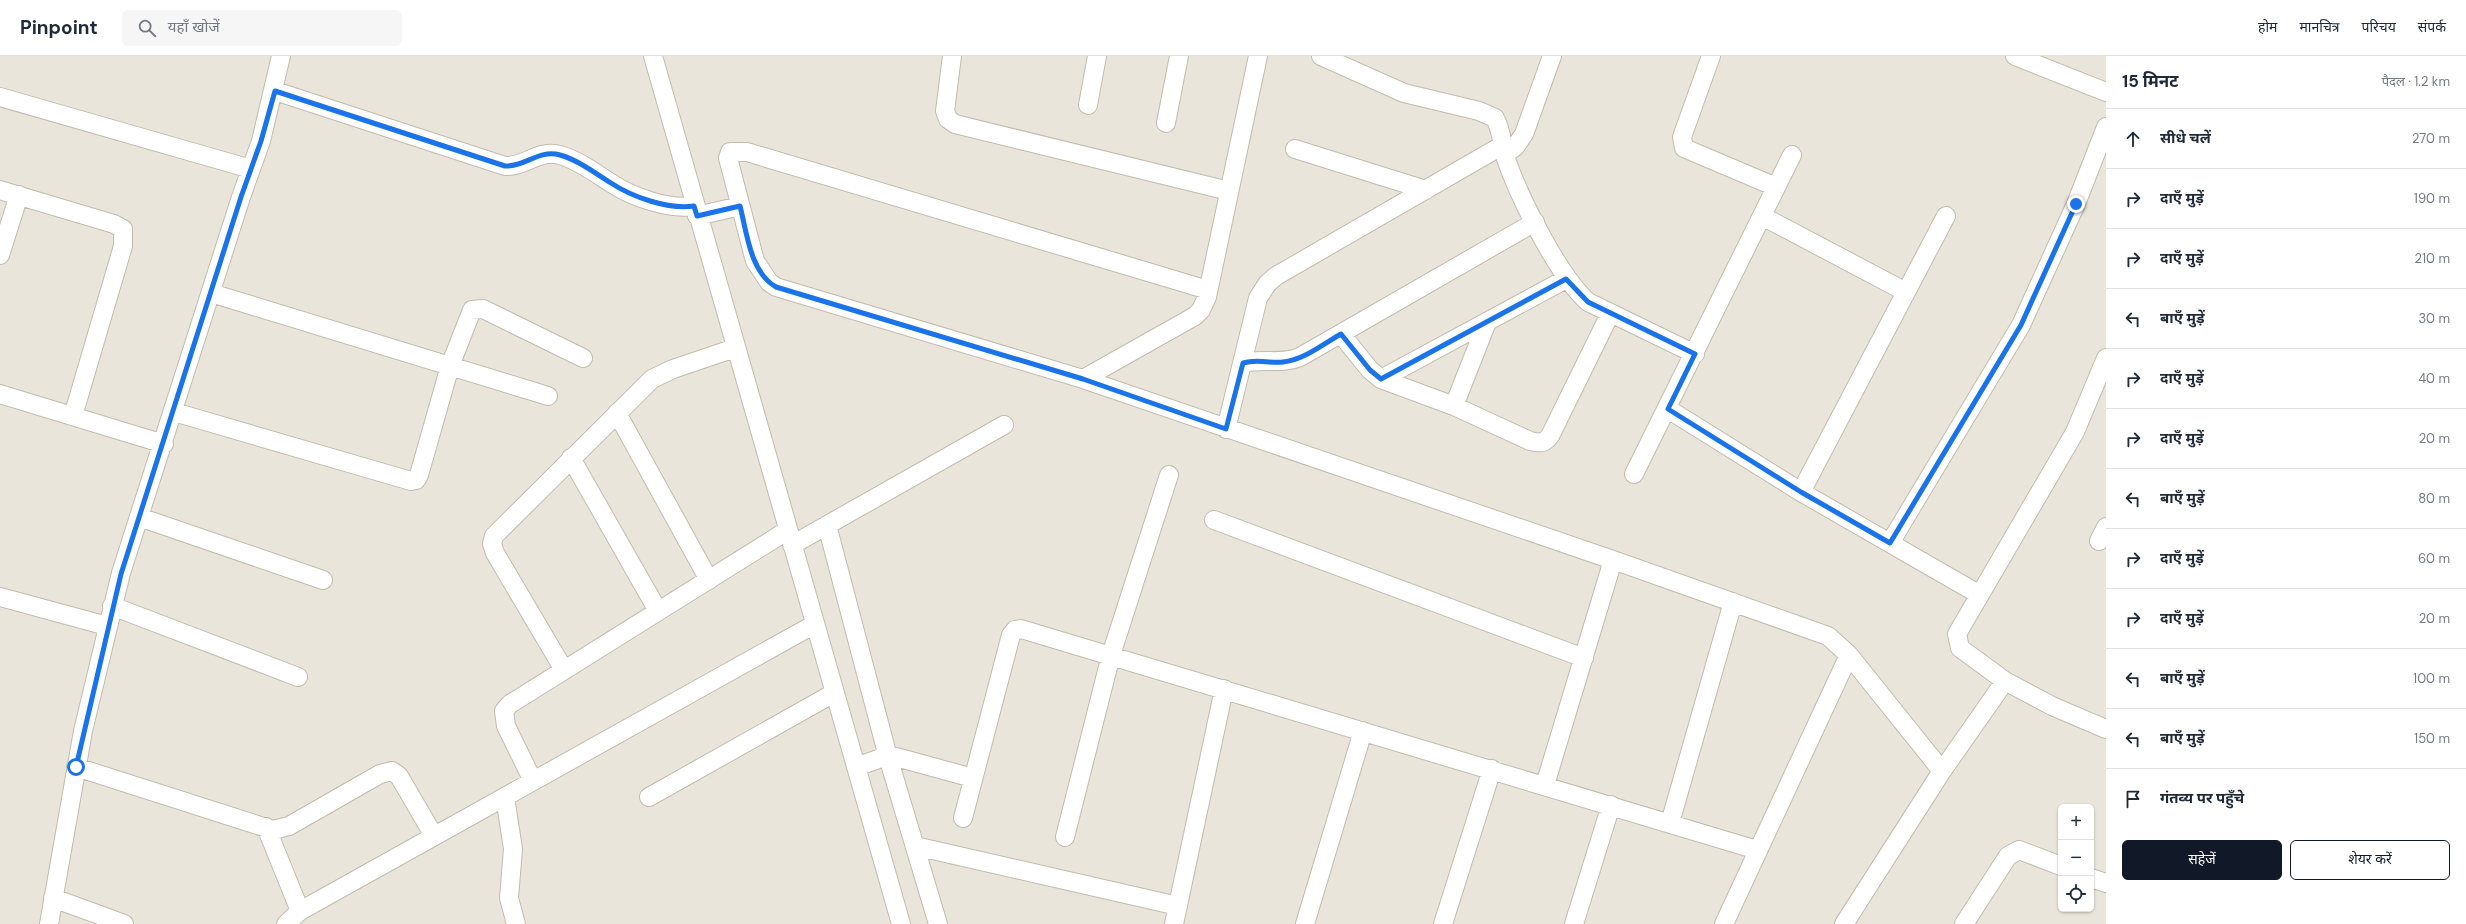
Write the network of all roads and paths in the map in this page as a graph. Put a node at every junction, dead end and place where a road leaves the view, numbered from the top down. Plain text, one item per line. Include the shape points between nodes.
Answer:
1 (281, 56) edge
2 (653, 56) edge
3 (952, 56) edge
4 (1097, 56) edge
5 (1179, 56) edge
6 (1258, 56) edge
7 (1321, 56) edge
8 (1552, 56) edge
9 (1712, 56) edge
10 (2014, 56) edge
11 (275, 91) junction
12 (2106, 92) edge
13 (0, 97) edge
14 (1088, 106) dead end
15 (1166, 123) dead end
16 (2106, 128) edge
17 (1295, 149) dead end
18 (1504, 150) junction
19 (1792, 155) dead end
20 (251, 169) junction
21 (1776, 187) junction
22 (0, 190) edge
23 (1426, 190) junction
24 (1229, 191) junction
25 (19, 195) junction
26 (734, 207) junction
27 (700, 212) junction
28 (1762, 216) junction
29 (1946, 216) dead end
30 (1535, 222) junction
31 (0, 255) edge
32 (1566, 279) junction
33 (1208, 290) junction
34 (1906, 292) junction
35 (211, 293) junction
36 (1610, 314) junction
37 (1487, 322) junction
38 (1341, 334) junction
39 (735, 348) junction
40 (1695, 354) junction
41 (584, 358) dead end
42 (2106, 358) edge
43 (1243, 363) junction
44 (450, 366) junction
45 (1083, 379) junction
46 (1381, 379) junction
47 (0, 394) edge
48 (548, 396) dead end
49 (1454, 406) junction
50 (1668, 409) junction
51 (174, 412) junction
52 (617, 413) junction
53 (73, 416) junction
54 (1004, 425) dead end
55 (1226, 429) junction
56 (164, 444) junction
57 (570, 458) junction
58 (1634, 474) dead end
59 (1169, 475) dead end
60 (1801, 492) junction
61 (139, 517) junction
62 (1214, 520) dead end
63 (804, 535) junction
64 (1890, 543) junction
65 (1613, 560) junction
66 (323, 580) dead end
67 (709, 580) junction
68 (1980, 595) junction
69 (0, 597) edge
70 (1733, 602) junction
71 (112, 606) junction
72 (658, 611) junction
73 (814, 624) junction
74 (107, 626) junction
75 (1111, 655) junction
76 (1849, 655) junction
77 (1584, 658) junction
78 (564, 670) junction
79 (298, 677) dead end
80 (2005, 681) junction
81 (1224, 689) junction
82 (834, 693) junction
83 (2106, 729) edge
84 (1363, 731) junction
85 (885, 757) junction
86 (860, 766) junction
87 (76, 767) junction
88 (1492, 769) junction
89 (1942, 771) junction
90 (973, 778) junction
91 (533, 781) junction
92 (1545, 785) junction
93 (505, 797) junction
94 (649, 797) dead end
95 (1611, 805) junction
96 (963, 818) dead end
97 (1670, 823) junction
98 (266, 827) junction
99 (434, 836) junction
100 (1065, 837) dead end
101 (915, 846) junction
102 (1757, 850) junction
103 (2058, 865) edge
104 (2094, 879) edge
105 (2106, 883) edge
106 (54, 898) junction
107 (1178, 906) junction
108 (300, 911) junction
109 (50, 924) edge
110 (124, 924) edge
111 (286, 924) edge
112 (516, 924) edge
113 (901, 924) edge
114 (938, 924) edge
115 (1174, 924) edge
116 (1305, 924) edge
117 (1443, 924) edge
118 (1574, 924) edge
119 (1724, 924) edge
120 (1844, 924) edge
121 (1964, 924) edge

1 - 11 street
2 - 27 street
3 - 24 street via 945,111 948,119 955,124
4 - 14 street
5 - 15 street
6 - 24 street
7 - 18 street via 1404,92 1488,114 1495,118 1498,124
8 - 18 street via 1524,134 1516,147
9 - 21 street via 1682,136 1684,148
10 - 12 street
11 - 20 street
11 - 27 street via 505,166 513,167 541,154 561,156 626,191 672,207
13 - 20 street
16 - 64 street via 2076,204 2021,325
17 - 23 street
18 - 23 street
18 - 30 street
19 - 21 street
20 - 35 street
21 - 28 street
22 - 25 street
23 - 43 street via 1276,276 1267,284 1258,298
24 - 33 street
25 - 31 street
25 - 53 street via 123,229 123,246
26 - 27 street
26 - 33 street via 728,158 730,152 747,152
26 - 45 street via 755,262 769,282 776,287
27 - 39 street
28 - 34 street
28 - 40 street
29 - 34 street
30 - 32 street
30 - 38 street
32 - 36 street via 1588,302
32 - 37 street
33 - 45 street via 1205,303 1195,316
34 - 60 street
35 - 44 street
35 - 51 street
36 - 40 street
36 - 49 street via 1546,442 1530,441
37 - 46 street
37 - 49 street
38 - 43 street via 1290,361 1281,363 1260,360
38 - 46 street via 1370,370
39 - 52 street via 662,373 652,379
39 - 63 street
40 - 50 street
41 - 44 street via 484,309 476,308 468,314
42 - 68 street via 2081,422
43 - 55 street
44 - 48 street
44 - 51 street via 419,476 411,481
45 - 55 street
46 - 49 street
47 - 53 street
50 - 58 street
50 - 60 street
51 - 56 street
52 - 57 street
52 - 67 street
53 - 56 street
54 - 63 street
55 - 65 street
56 - 61 street
57 - 72 street
57 - 78 street via 498,531 492,544
59 - 75 street
60 - 64 street
61 - 66 street
61 - 71 street
62 - 77 street
63 - 67 street
63 - 73 street
63 - 85 street
64 - 68 street
65 - 70 street
65 - 77 street
67 - 72 street
68 - 80 street via 1959,628 1957,641 1964,651
69 - 74 street
70 - 76 street via 1828,636
70 - 97 street
71 - 74 street
71 - 79 street
72 - 78 street
73 - 82 street
73 - 91 street
74 - 87 street
75 - 81 street
75 - 90 street via 1029,631 1015,630 1011,635
75 - 100 street
76 - 89 street
76 - 102 street
77 - 92 street
78 - 91 street via 510,704 504,711 506,726
80 - 83 street via 2052,706
80 - 89 street
81 - 84 street
81 - 107 street
82 - 86 street
82 - 94 street
84 - 88 street
84 - 116 street
85 - 86 street
85 - 90 street via 909,759
85 - 101 street
86 - 113 street
87 - 98 street
87 - 106 street
88 - 92 street
88 - 117 street
89 - 120 street
90 - 96 street
91 - 93 street
92 - 95 street
93 - 99 street
93 - 112 street via 513,849 509,898
95 - 97 street
95 - 118 street
97 - 102 street
98 - 99 street via 273,830 282,829 380,774 392,771 399,776
98 - 108 street
99 - 108 street
101 - 107 street
101 - 114 street
102 - 119 street
103 - 121 street via 2023,852 2014,852 2008,856
104 - 105 street
106 - 109 street
106 - 110 street
107 - 115 street
108 - 111 street

